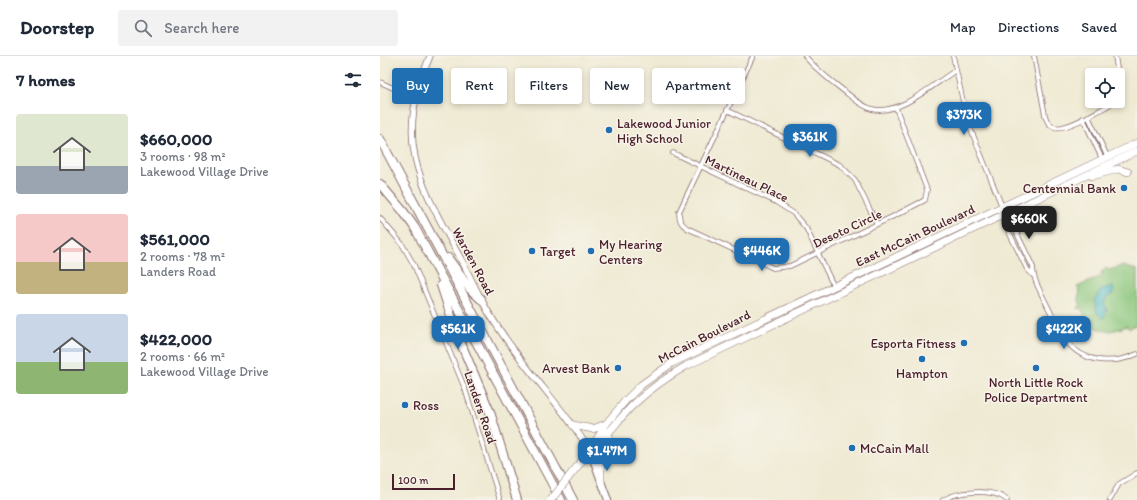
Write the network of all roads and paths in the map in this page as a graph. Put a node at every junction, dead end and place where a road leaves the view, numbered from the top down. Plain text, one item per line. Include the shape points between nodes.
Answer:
1 (430, 56) edge
2 (752, 56) edge
3 (805, 56) edge
4 (954, 56) edge
5 (1034, 56) edge
6 (1114, 56) edge
7 (426, 68) edge
8 (1117, 68) edge
9 (956, 70) junction
10 (380, 82) edge
11 (392, 87) edge
12 (415, 104) edge
13 (896, 108) junction
14 (1103, 108) edge
15 (727, 110) junction
16 (1088, 116) junction
17 (1082, 118) junction
18 (380, 139) edge
19 (1137, 143) edge
20 (1137, 151) edge
21 (673, 153) dead end
22 (1106, 161) junction
23 (700, 166) junction
24 (1128, 172) dead end
25 (1080, 178) junction
26 (380, 184) edge
27 (1003, 211) junction
28 (380, 218) edge
29 (877, 224) junction
30 (432, 236) junction
31 (818, 253) junction
32 (435, 267) junction
33 (835, 290) junction
34 (481, 299) junction
35 (1137, 354) edge
36 (606, 424) junction
37 (573, 425) junction
38 (611, 431) junction
39 (590, 451) junction
40 (1137, 473) edge
41 (601, 482) junction
42 (500, 500) edge
43 (517, 500) edge
44 (551, 500) edge
45 (561, 500) edge
46 (573, 500) edge
47 (608, 500) edge
48 (944, 500) edge
49 (1007, 500) edge
50 (1110, 500) edge

1 - 7 street, Warden Road
2 - 15 street, Desoto Circle
3 - 13 street via 828,79 862,104 876,110
4 - 9 street
5 - 17 street via 1047,121 1058,128
6 - 8 street
9 - 13 street
9 - 27 street via 966,120
10 - 11 street
12 - 34 street, Warden Road via 412,141 417,172
13 - 29 street, Desoto Circle via 927,195 921,203
14 - 16 street
15 - 23 street, Desoto Circle
15 - 29 street via 840,165 855,180
16 - 17 street
16 - 22 street
17 - 22 street
18 - 30 highway
19 - 22 main road, East McCain Boulevard
20 - 22 main road, East McCain Boulevard
21 - 23 street, Martineau Place
22 - 25 main road, East McCain Boulevard
22 - 27 main road, East McCain Boulevard
23 - 31 street, Martineau Place via 787,208 806,228
23 - 31 street, Desoto Circle via 679,212 683,226 773,268 790,266
24 - 25 main road via 1118,169
25 - 27 main road, East McCain Boulevard
26 - 32 highway via 403,211
27 - 33 main road, East McCain Boulevard
27 - 35 street via 1010,219 1033,267 1033,275 1059,330 1074,349 1086,356 1104,361 1122,360
28 - 42 street, Landers Road via 402,244 414,265 465,389
29 - 31 street, Desoto Circle
30 - 34 highway via 470,289
30 - 46 highway
31 - 33 street, Martineau Place
32 - 43 highway via 457,334 487,406
32 - 45 highway
33 - 36 main road, McCain Boulevard via 672,363 637,388
33 - 38 main road, McCain Boulevard via 656,384 633,405
34 - 37 street, Warden Road via 517,355
36 - 37 main road via 593,428
36 - 39 main road, McCain Boulevard
37 - 39 street, Warden Road
38 - 39 main road, McCain Boulevard
38 - 41 main road via 601,458
39 - 41 main road, Warden Road
39 - 44 main road, McCain Boulevard, bridge
40 - 50 street via 1119,484
41 - 47 main road, Warden Road
48 - 49 street via 980,491 992,492

